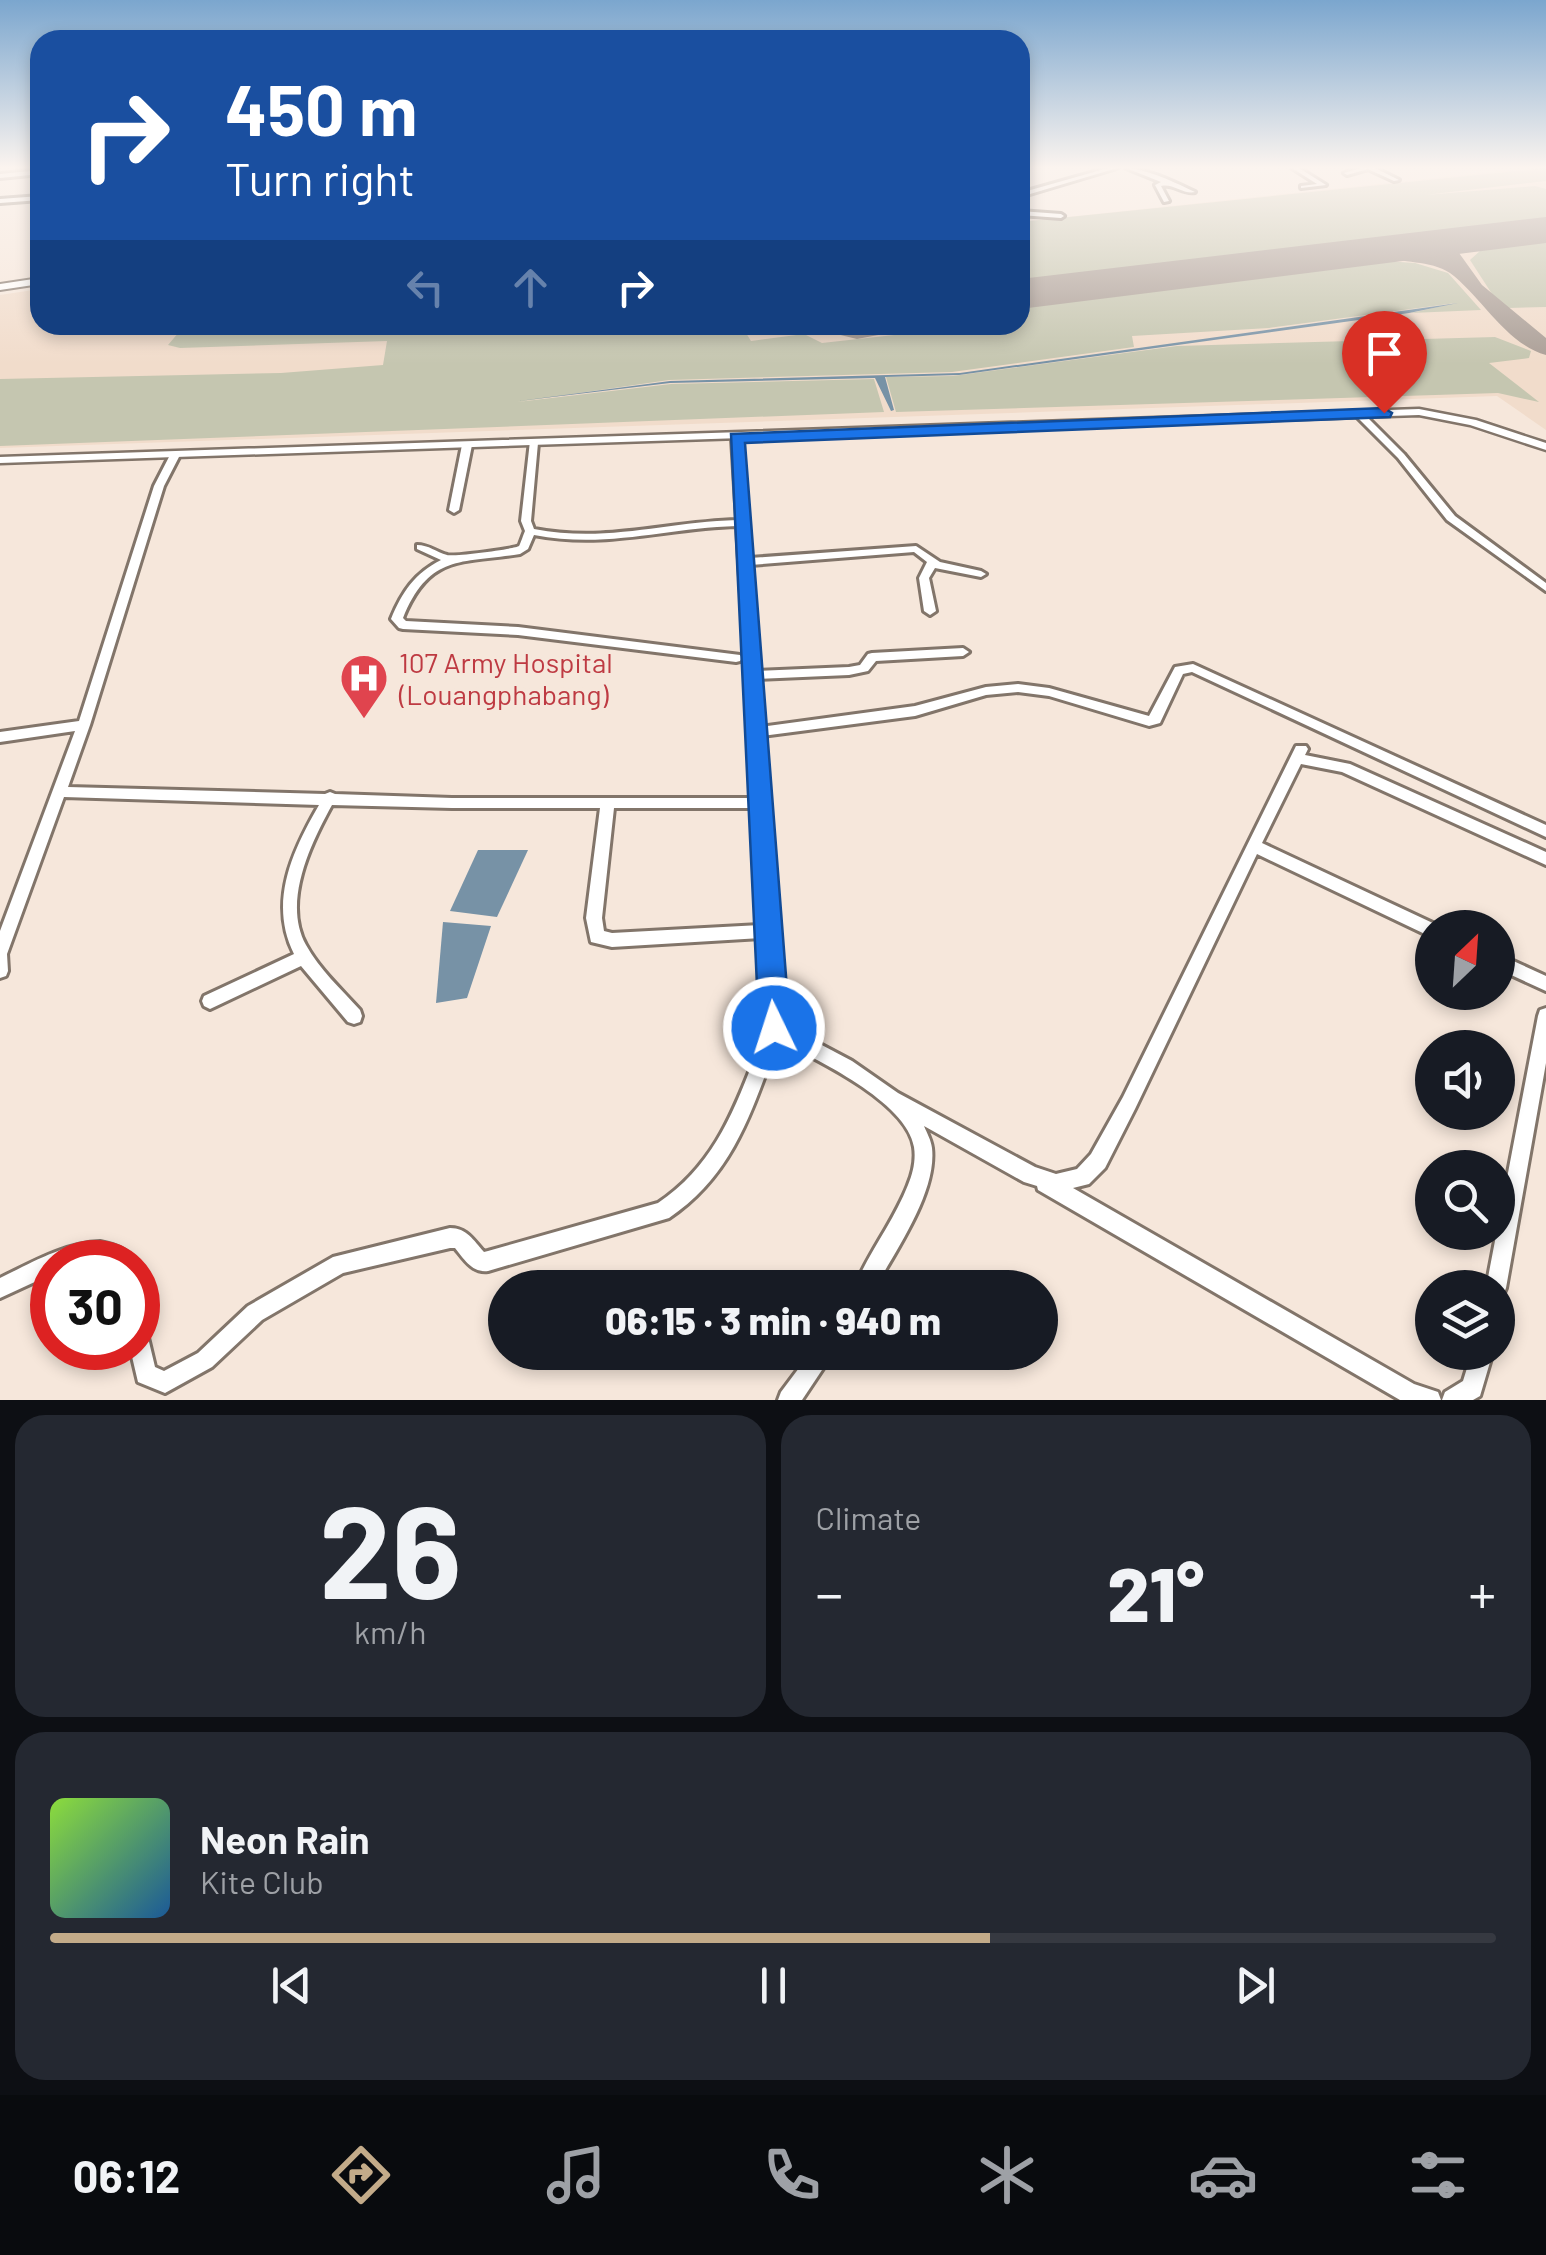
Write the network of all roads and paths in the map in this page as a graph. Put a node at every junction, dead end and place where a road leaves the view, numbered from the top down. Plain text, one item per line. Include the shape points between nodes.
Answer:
1 (30, 283) edge
2 (0, 286) edge
3 (1358, 414) junction
4 (737, 438) junction
5 (533, 443) junction
6 (467, 445) junction
7 (1546, 446) edge
8 (175, 455) junction
9 (0, 460) edge
10 (454, 510) dead end
11 (742, 523) junction
12 (530, 532) junction
13 (421, 547) dead end
14 (448, 559) junction
15 (745, 562) junction
16 (932, 562) junction
17 (980, 574) dead end
18 (1546, 588) edge
19 (930, 611) dead end
20 (964, 652) dead end
21 (736, 658) dead end
22 (752, 675) junction
23 (84, 726) junction
24 (756, 732) junction
25 (0, 737) edge
26 (60, 792) junction
27 (330, 797) junction
28 (608, 802) junction
29 (760, 804) junction
30 (1546, 830) edge
31 (1254, 846) junction
32 (1546, 859) edge
33 (1415, 922) edge
34 (768, 931) junction
35 (0, 952) edge
36 (306, 956) junction
37 (1515, 969) edge
38 (0, 970) edge
39 (1546, 984) edge
40 (210, 1000) dead end
41 (354, 1016) dead end
42 (1546, 1016) edge
43 (774, 1028) junction
44 (896, 1100) junction
45 (1031, 1175) junction
46 (873, 1270) edge
47 (1499, 1270) edge
48 (30, 1274) edge
49 (0, 1288) edge
50 (145, 1370) edge
51 (811, 1370) edge
52 (1478, 1370) edge
53 (789, 1400) edge
54 (1430, 1400) edge
55 (1454, 1400) edge

1 - 2 main road
3 - 4 street
3 - 7 street via 1439,415
3 - 18 street via 1451,518
4 - 5 street
4 - 11 street
5 - 6 street
5 - 12 street
6 - 8 street
6 - 10 street
8 - 9 street
8 - 23 street
11 - 12 street via 709,522 617,540
11 - 15 street
12 - 14 street via 516,552
13 - 14 street
14 - 21 street via 416,580 404,598 398,619 403,625 518,631
15 - 16 street via 911,549
15 - 22 street
16 - 17 street
16 - 19 street via 924,578
20 - 22 street via 872,657 849,672
22 - 24 street
23 - 25 street
23 - 26 street
24 - 29 street
24 - 30 street via 915,712 1018,688 1149,722 1179,670 1193,668
26 - 27 street
26 - 35 street
27 - 28 street
27 - 36 street via 298,852 294,936
28 - 29 street
28 - 34 street via 597,937
29 - 34 street
31 - 32 street via 1299,754 1345,768
31 - 33 street
31 - 45 street via 1098,1161 1082,1177 1056,1183
34 - 43 street
35 - 38 street
36 - 40 street
36 - 41 street
37 - 39 street
42 - 47 street
43 - 44 street
43 - 50 street via 742,1110 708,1171 675,1204 488,1261 450,1238 340,1264 255,1313 205,1360 166,1382
44 - 45 street
44 - 46 street via 921,1141 922,1173
45 - 54 street
48 - 49 street
51 - 53 street
52 - 55 street via 1472,1388

